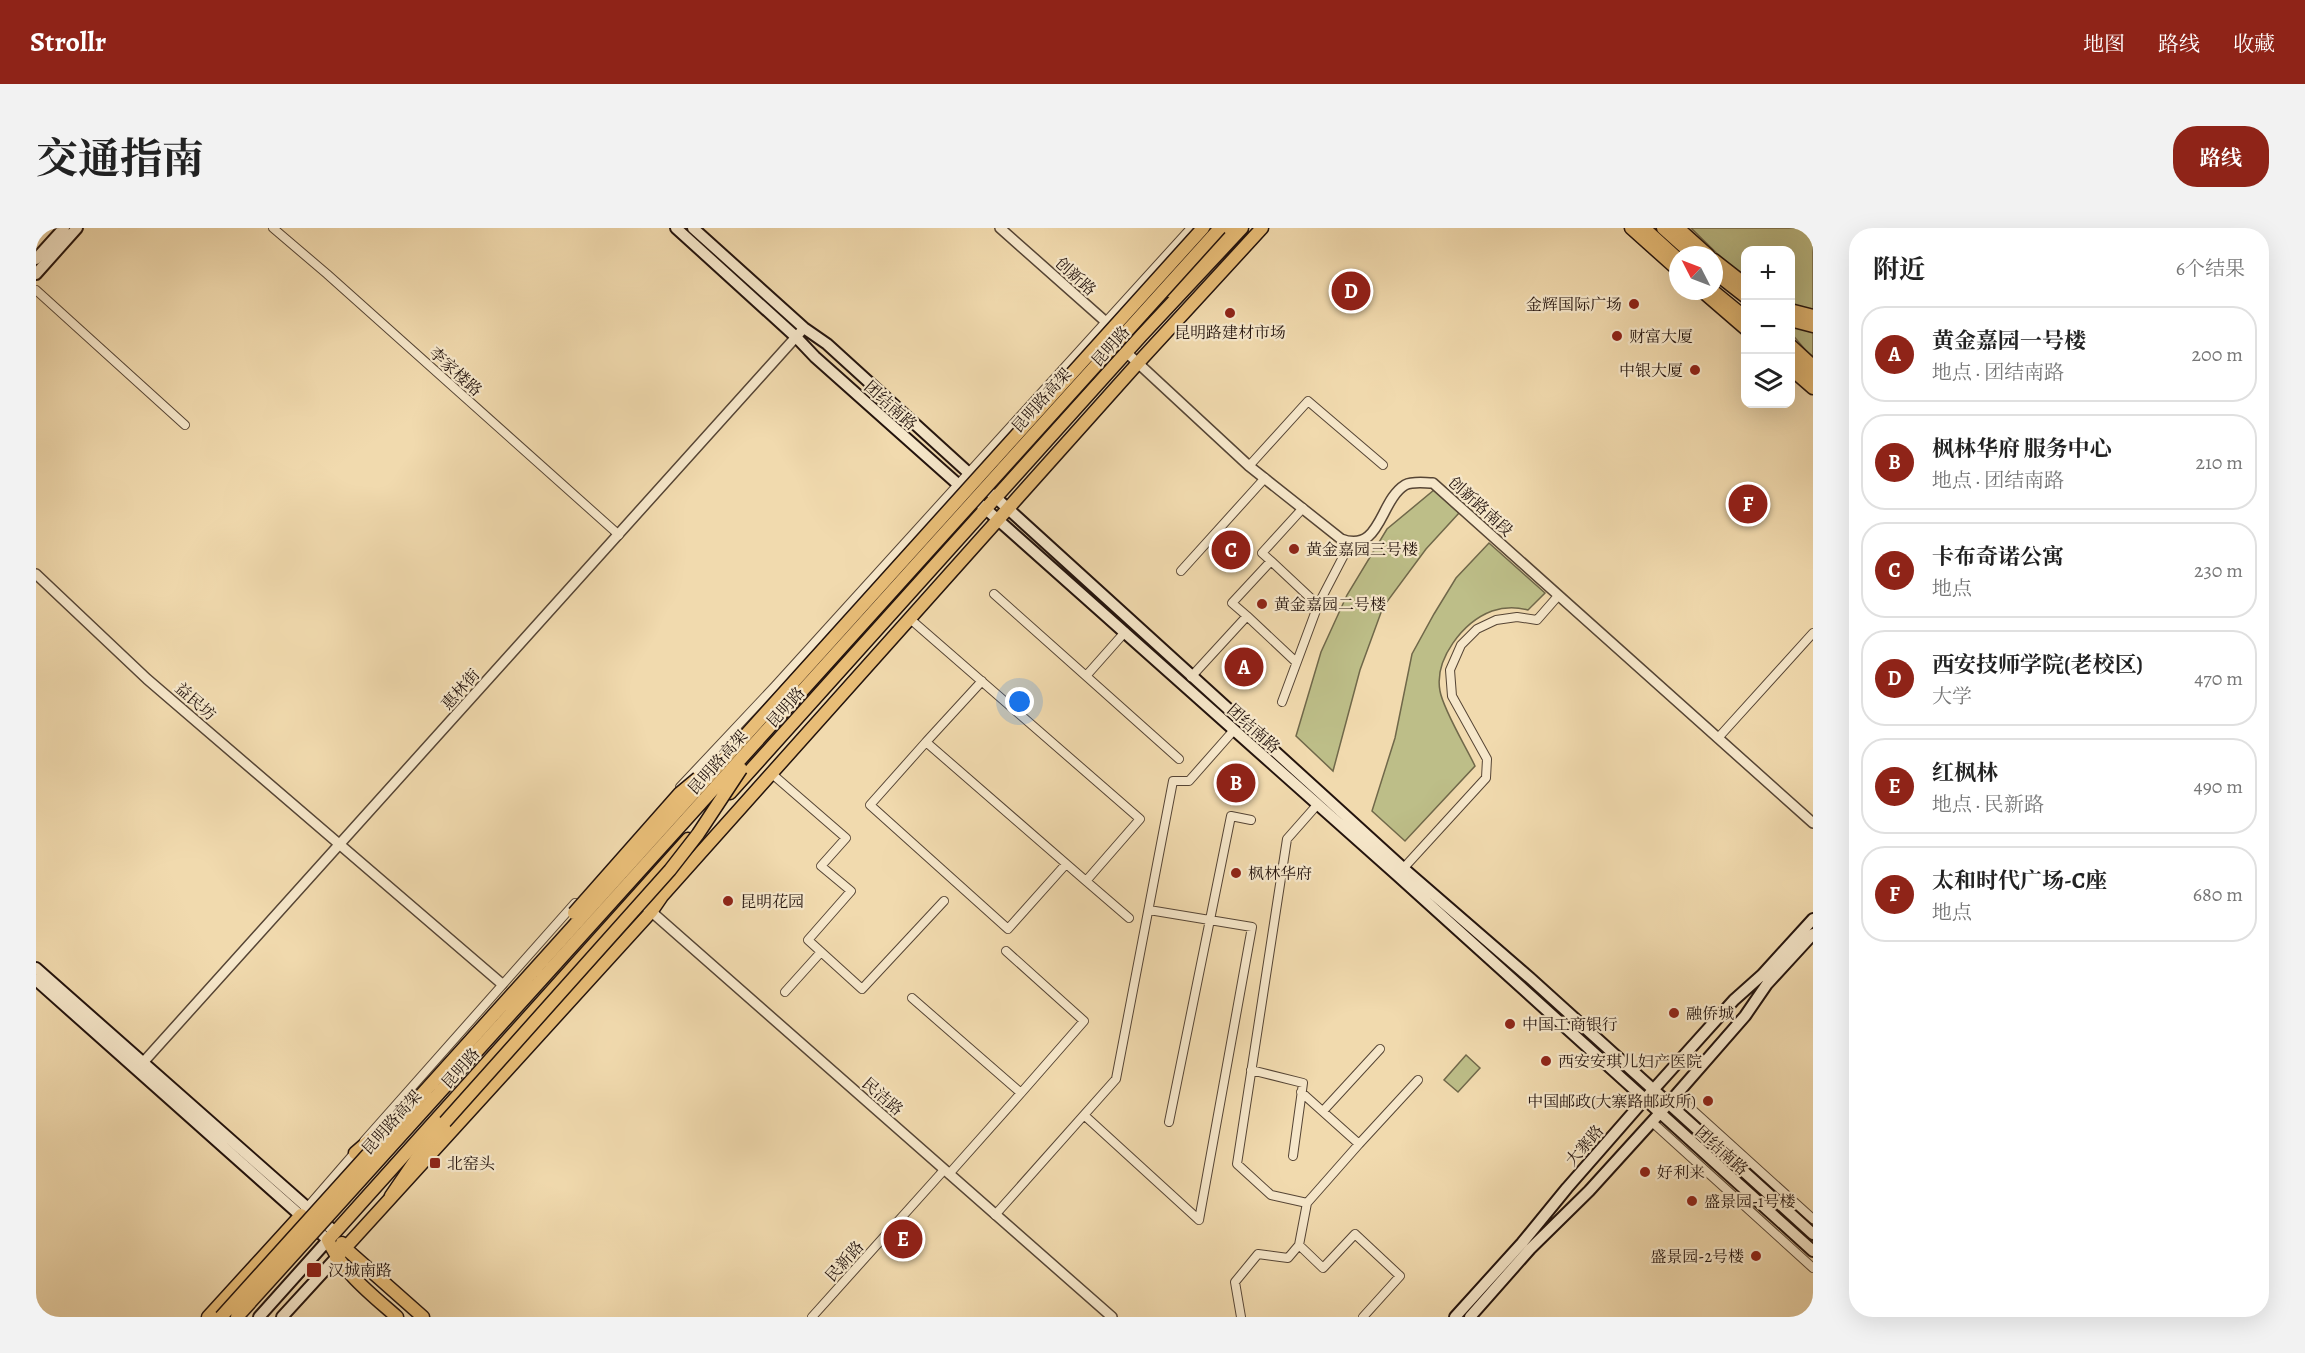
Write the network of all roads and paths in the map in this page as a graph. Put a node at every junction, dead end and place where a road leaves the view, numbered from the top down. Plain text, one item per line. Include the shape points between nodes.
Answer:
1 (63, 228) edge
2 (77, 228) edge
3 (273, 228) edge
4 (676, 228) edge
5 (693, 228) edge
6 (1000, 228) edge
7 (1191, 228) edge
8 (1197, 228) edge
9 (1203, 228) edge
10 (1220, 228) edge
11 (1234, 228) edge
12 (1242, 228) edge
13 (1262, 228) edge
14 (1631, 228) edge
15 (1644, 228) edge
16 (1664, 228) edge
17 (1678, 228) edge
18 (1684, 246) edge
19 (1698, 246) edge
20 (1669, 251) edge
21 (1179, 254) junction
22 (36, 259) edge
23 (1669, 262) edge
24 (1723, 267) edge
25 (36, 274) edge
26 (1723, 280) edge
27 (1741, 281) edge
28 (1723, 282) edge
29 (36, 290) edge
30 (1741, 293) edge
31 (1723, 299) edge
32 (1712, 300) edge
33 (1742, 300) edge
34 (1795, 311) edge
35 (1741, 314) edge
36 (1813, 316) edge
37 (1795, 321) edge
38 (1106, 322) junction
39 (1130, 325) junction
40 (1741, 325) edge
41 (1813, 326) edge
42 (800, 332) junction
43 (1795, 349) edge
44 (1126, 352) junction
45 (1795, 359) edge
46 (1138, 363) junction
47 (1813, 366) edge
48 (1795, 372) edge
49 (1813, 375) edge
50 (1813, 388) edge
51 (185, 425) dead end
52 (1383, 465) dead end
53 (1249, 466) junction
54 (969, 472) junction
55 (1265, 478) junction
56 (957, 485) junction
57 (997, 498) junction
58 (1008, 508) junction
59 (1303, 508) junction
60 (986, 510) junction
61 (999, 519) junction
62 (619, 535) junction
63 (1344, 555) dead end
64 (1271, 561) junction
65 (1181, 571) dead end
66 (36, 574) edge
67 (994, 594) dead end
68 (1558, 596) junction
69 (1318, 605) junction
70 (1246, 616) junction
71 (909, 618) junction
72 (1125, 632) junction
73 (1813, 633) edge
74 (1296, 662) junction
75 (1086, 676) junction
76 (1191, 677) junction
77 (982, 681) junction
78 (1282, 702) dead end
79 (1234, 730) junction
80 (762, 736) junction
81 (1718, 738) junction
82 (926, 742) junction
83 (731, 750) junction
84 (1179, 759) dead end
85 (771, 773) junction
86 (1317, 805) junction
87 (1251, 820) dead end
88 (1813, 823) edge
89 (340, 844) junction
90 (1066, 864) junction
91 (1400, 872) junction
92 (1086, 881) junction
93 (635, 897) junction
94 (944, 901) dead end
95 (1149, 910) junction
96 (651, 912) junction
97 (1129, 918) dead end
98 (1813, 919) edge
99 (1211, 920) junction
100 (1813, 934) edge
101 (1006, 951) dead end
102 (821, 952) junction
103 (36, 968) edge
104 (36, 981) edge
105 (501, 984) junction
106 (785, 992) dead end
107 (912, 998) dead end
108 (532, 1011) junction
109 (1380, 1049) dead end
110 (141, 1066) junction
111 (1251, 1070) junction
112 (1418, 1080) dead end
113 (1653, 1089) junction
114 (1021, 1092) junction
115 (1301, 1092) junction
116 (1673, 1099) junction
117 (1644, 1100) junction
118 (1323, 1111) junction
119 (1084, 1115) junction
120 (1655, 1118) junction
121 (1169, 1122) dead end
122 (1359, 1144) junction
123 (355, 1153) junction
124 (1293, 1156) dead end
125 (946, 1172) junction
126 (391, 1196) junction
127 (1307, 1203) junction
128 (304, 1211) junction
129 (995, 1215) junction
130 (1813, 1219) edge
131 (1813, 1234) edge
132 (332, 1236) junction
133 (1299, 1245) junction
134 (345, 1248) junction
135 (1813, 1251) edge
136 (336, 1258) junction
137 (1813, 1268) edge
138 (208, 1317) edge
139 (221, 1317) edge
140 (237, 1317) edge
141 (259, 1317) edge
142 (282, 1317) edge
143 (398, 1317) edge
144 (423, 1317) edge
145 (812, 1317) edge
146 (1112, 1317) edge
147 (1241, 1317) edge
148 (1363, 1317) edge
149 (1455, 1317) edge
150 (1470, 1317) edge

1 - 22 main road
2 - 25 main road
3 - 62 street, 李家楼路
4 - 42 main road, 团结南路
5 - 42 main road, 团结南路
6 - 38 street, 创新路
7 - 38 street, 昆明路
8 - 21 main road, bridge
9 - 21 main road, 昆明路高架, bridge
10 - 39 main road, 昆明路高架, bridge
11 - 39 main road, bridge
12 - 44 main road, 昆明路
13 - 46 main road, 昆明路
14 - 23 main road
15 - 20 main road
16 - 18 main road
17 - 19 main road
21 - 83 main road, 昆明路高架, bridge
24 - 27 main road
26 - 30 main road
28 - 33 main road
29 - 51 street
31 - 35 main road
32 - 40 main road
34 - 36 main road
37 - 41 main road
38 - 44 street
38 - 54 street, 昆明路
39 - 80 main road, 昆明路高架, bridge
42 - 54 main road, 团结南路 via 827,344
42 - 56 main road, 团结南路 via 815,357
42 - 62 street, 惠林街
43 - 47 main road
44 - 46 street, 创新路南段
44 - 57 main road, 昆明路
45 - 49 main road
46 - 53 street, 创新路南段
46 - 58 main road, 昆明路
48 - 50 main road
52 - 53 street via 1308,401
53 - 55 street, 创新路南段
54 - 56 street, 昆明路
54 - 57 main road, 团结南路
55 - 59 street, 创新路南段
55 - 65 street
56 - 60 main road, 团结南路
56 - 105 street, 昆明路
57 - 58 main road, 团结南路
57 - 60 main road, 昆明路
58 - 61 main road, 昆明路
58 - 76 main road, 团结南路
59 - 64 street via 1262,553
59 - 68 street, 创新路南段 via 1341,539 1359,542 1369,537 1406,485 1433,483
60 - 61 main road, 团结南路
60 - 93 main road, 昆明路
61 - 71 main road, 昆明路
61 - 72 main road, 团结南路
62 - 89 street, 惠林街
63 - 69 street
64 - 69 street
64 - 70 street via 1232,603
66 - 89 street, 益民坊 via 147,679
67 - 75 street
68 - 81 street, 创新路南段
68 - 91 street via 1537,620 1496,620 1477,629 1461,645 1450,670 1452,696 1487,759 1486,778
69 - 74 street
70 - 74 street
70 - 76 street
71 - 77 street
71 - 85 main road, 昆明路
72 - 75 street
72 - 79 main road, 团结南路
73 - 81 street
74 - 78 street
75 - 84 street
76 - 91 main road, 团结南路
77 - 82 street
77 - 92 street via 1140,819
79 - 86 main road, 团结南路
79 - 95 street via 1189,781 1173,781
80 - 126 main road, bridge via 670,870 428,1142
80 - 140 main road, 昆明路高架, bridge
81 - 88 street, 创新路南段
82 - 90 street
82 - 90 street via 870,805 1008,929
83 - 123 main road, bridge via 680,793 386,1126
83 - 139 main road, 昆明路高架, bridge
85 - 96 main road, 昆明路
85 - 102 street via 846,838 821,866 851,891 808,940
86 - 91 main road, 团结南路
86 - 111 street via 1287,839
87 - 99 street via 1231,816
89 - 105 street, 益民坊
89 - 110 street, 惠林街
90 - 92 street
91 - 113 main road, 团结南路
91 - 117 main road, 团结南路
92 - 97 street
93 - 96 street, 民洁路
93 - 108 main road, 昆明路
94 - 102 street via 862,989
95 - 99 street
95 - 119 street via 1116,1079
96 - 125 street, 民洁路
96 - 126 main road, 昆明路
98 - 113 main road, 大寨路
99 - 119 street via 1252,927 1199,1220
99 - 121 street
100 - 116 main road, 大寨路
101 - 114 street, 民新路 via 1084,1021
102 - 106 street
103 - 110 main road
104 - 110 main road
105 - 108 street
105 - 123 street, 昆明路
107 - 114 street
108 - 132 main road, 昆明路
109 - 118 street
110 - 128 main road
111 - 115 street via 1303,1083
111 - 127 street via 1237,1164 1271,1195
112 - 122 street
113 - 116 main road, 团结南路
113 - 117 main road, 大寨路
114 - 125 street, 民新路
115 - 118 street
115 - 124 street
116 - 120 main road, 大寨路
116 - 130 street
116 - 131 main road, 团结南路
117 - 120 main road, 团结南路
117 - 149 main road, 大寨路
118 - 122 street
119 - 129 street
120 - 135 main road, 团结南路
120 - 137 street
120 - 150 main road, 大寨路
122 - 127 street
123 - 128 street, 昆明路
125 - 129 street, 民洁路
125 - 145 street, 民新路
126 - 134 main road, 昆明路
127 - 133 street
128 - 132 main road
128 - 138 main road
129 - 146 street, 民洁路
132 - 134 main road
132 - 136 main road
132 - 141 main road, 昆明路
133 - 147 street via 1288,1258 1258,1254 1235,1282
133 - 148 street via 1323,1268 1355,1234 1401,1276
134 - 136 main road, 昆明路
134 - 144 main road
136 - 142 main road, 昆明路
136 - 143 main road

